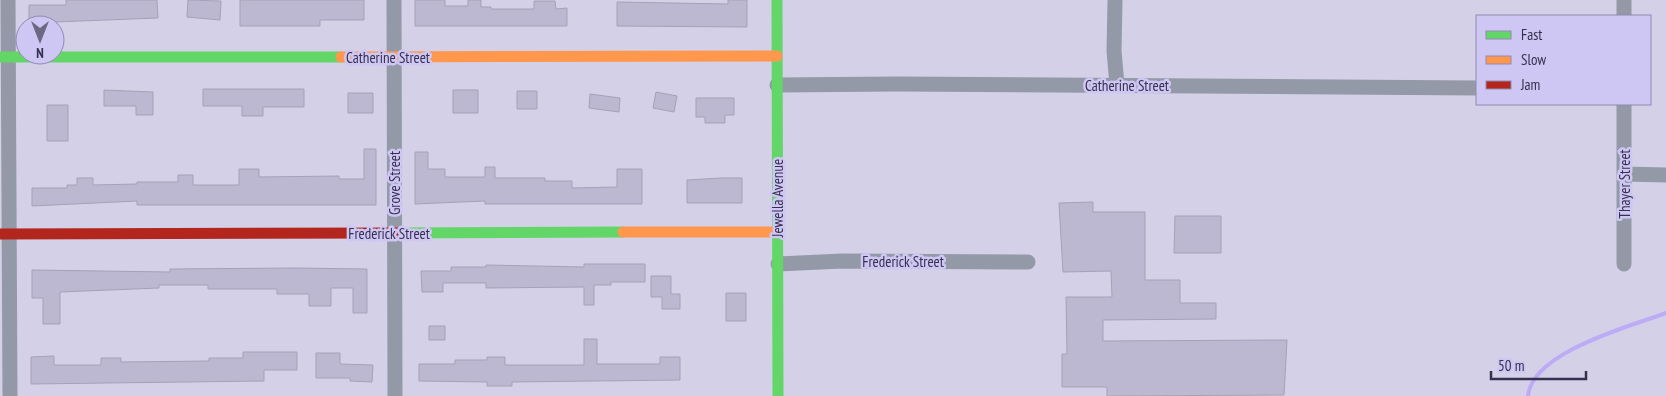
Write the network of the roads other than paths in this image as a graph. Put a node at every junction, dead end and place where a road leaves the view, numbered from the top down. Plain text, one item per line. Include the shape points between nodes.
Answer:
1 (8, 0) edge
2 (394, 0) edge
3 (777, 0) edge
4 (1116, 0) edge
5 (1624, 0) edge
6 (1624, 15) edge
7 (777, 56) junction
8 (4, 57) edge
9 (394, 57) junction
10 (777, 85) junction
11 (1117, 85) junction
12 (1476, 88) edge
13 (1624, 105) edge
14 (1624, 174) junction
15 (1666, 175) edge
16 (778, 232) junction
17 (394, 233) junction
18 (4, 234) edge
19 (1028, 262) dead end
20 (778, 264) junction
21 (1624, 264) dead end
22 (10, 396) edge
23 (395, 396) edge
24 (778, 396) edge

1 - 8 street
2 - 9 street, Grove Street
3 - 7 street, Jewella Avenue
4 - 11 street via 1114,51
5 - 6 street
7 - 9 street, Catherine Street
7 - 10 street, Jewella Avenue
8 - 9 street, Catherine Street
8 - 18 street
9 - 17 street, Grove Street
10 - 11 street, Catherine Street
10 - 16 street, Jewella Avenue
11 - 12 street, Catherine Street
13 - 14 street, Thayer Street
14 - 15 street
14 - 21 street, Thayer Street
16 - 17 street, Frederick Street
16 - 20 street, Jewella Avenue
17 - 18 street, Frederick Street
17 - 23 street, Grove Street
18 - 22 street
19 - 20 street, Frederick Street
20 - 24 street, Jewella Avenue

